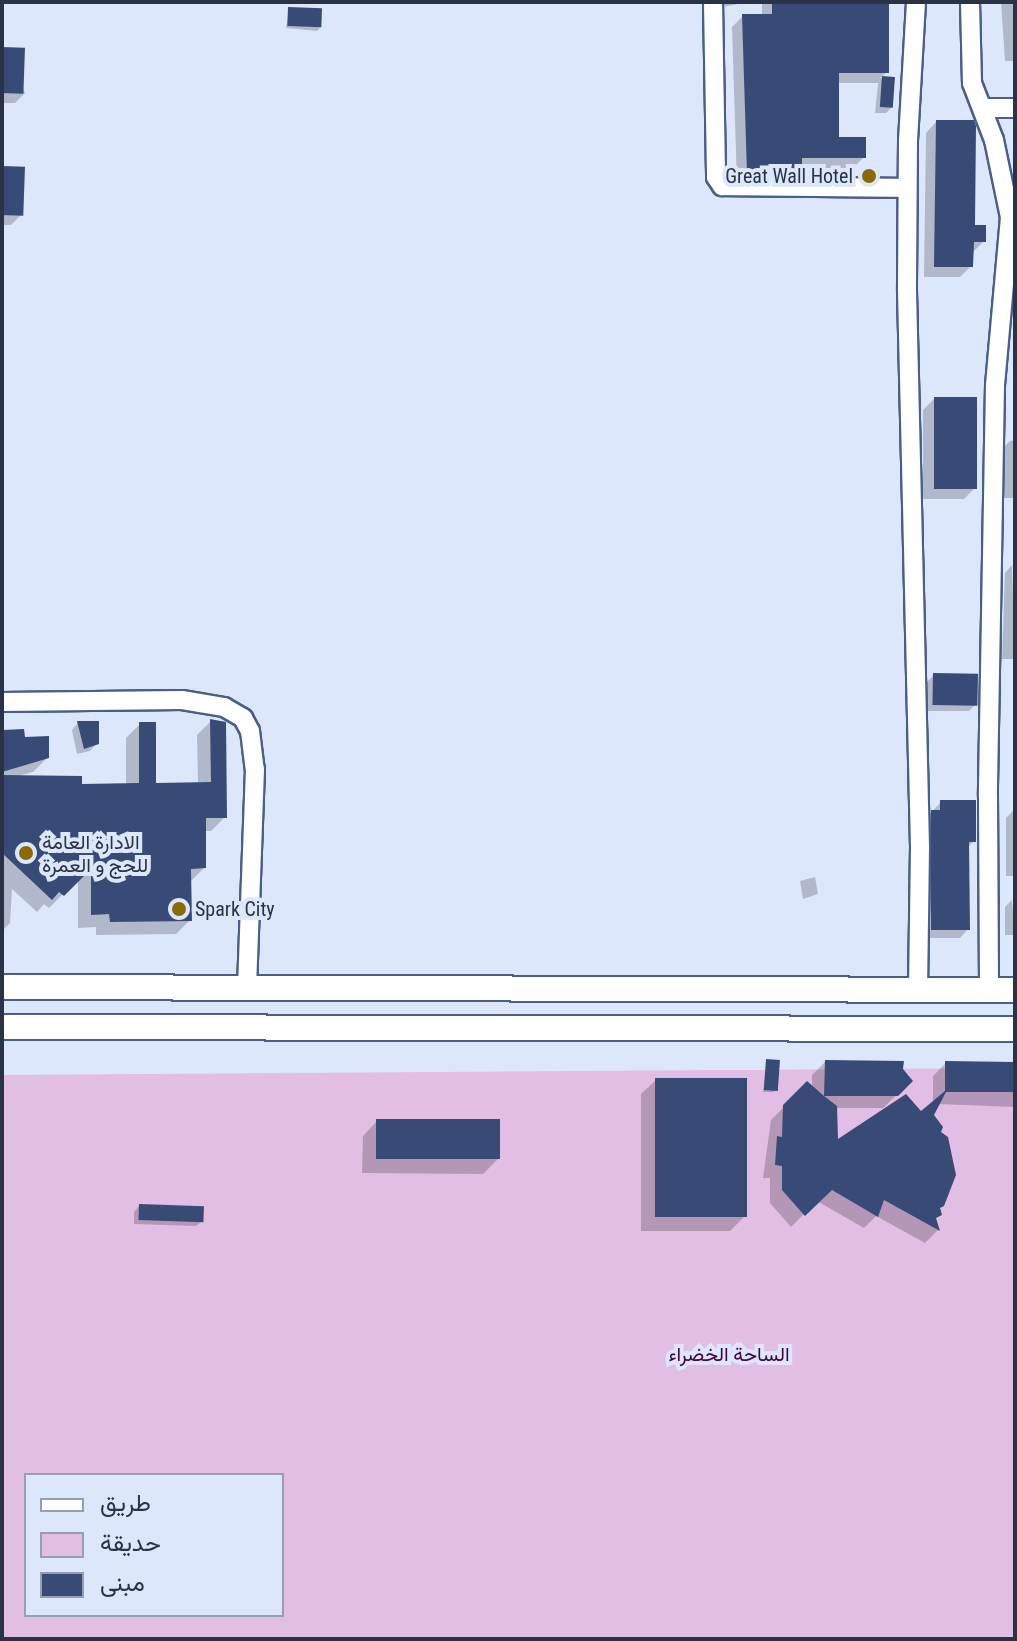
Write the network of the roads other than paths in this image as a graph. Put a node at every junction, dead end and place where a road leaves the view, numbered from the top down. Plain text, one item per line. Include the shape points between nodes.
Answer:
1 (713, 2) edge
2 (916, 2) edge
3 (970, 2) edge
4 (985, 108) junction
5 (1015, 108) edge
6 (1008, 175) edge
7 (907, 188) junction
8 (2, 702) edge
9 (2, 987) edge
10 (247, 988) junction
11 (918, 990) junction
12 (989, 990) junction
13 (1015, 990) edge
14 (2, 1027) edge
15 (1015, 1029) edge

1 - 7 street via 716,177 722,186
2 - 7 street
3 - 4 street via 972,83
4 - 5 street
4 - 6 street
6 - 12 street via 1010,217 995,385
7 - 11 street
8 - 10 street via 182,700 224,707 243,718 255,769
9 - 10 street
10 - 11 street
11 - 12 street
12 - 13 street
14 - 15 street

